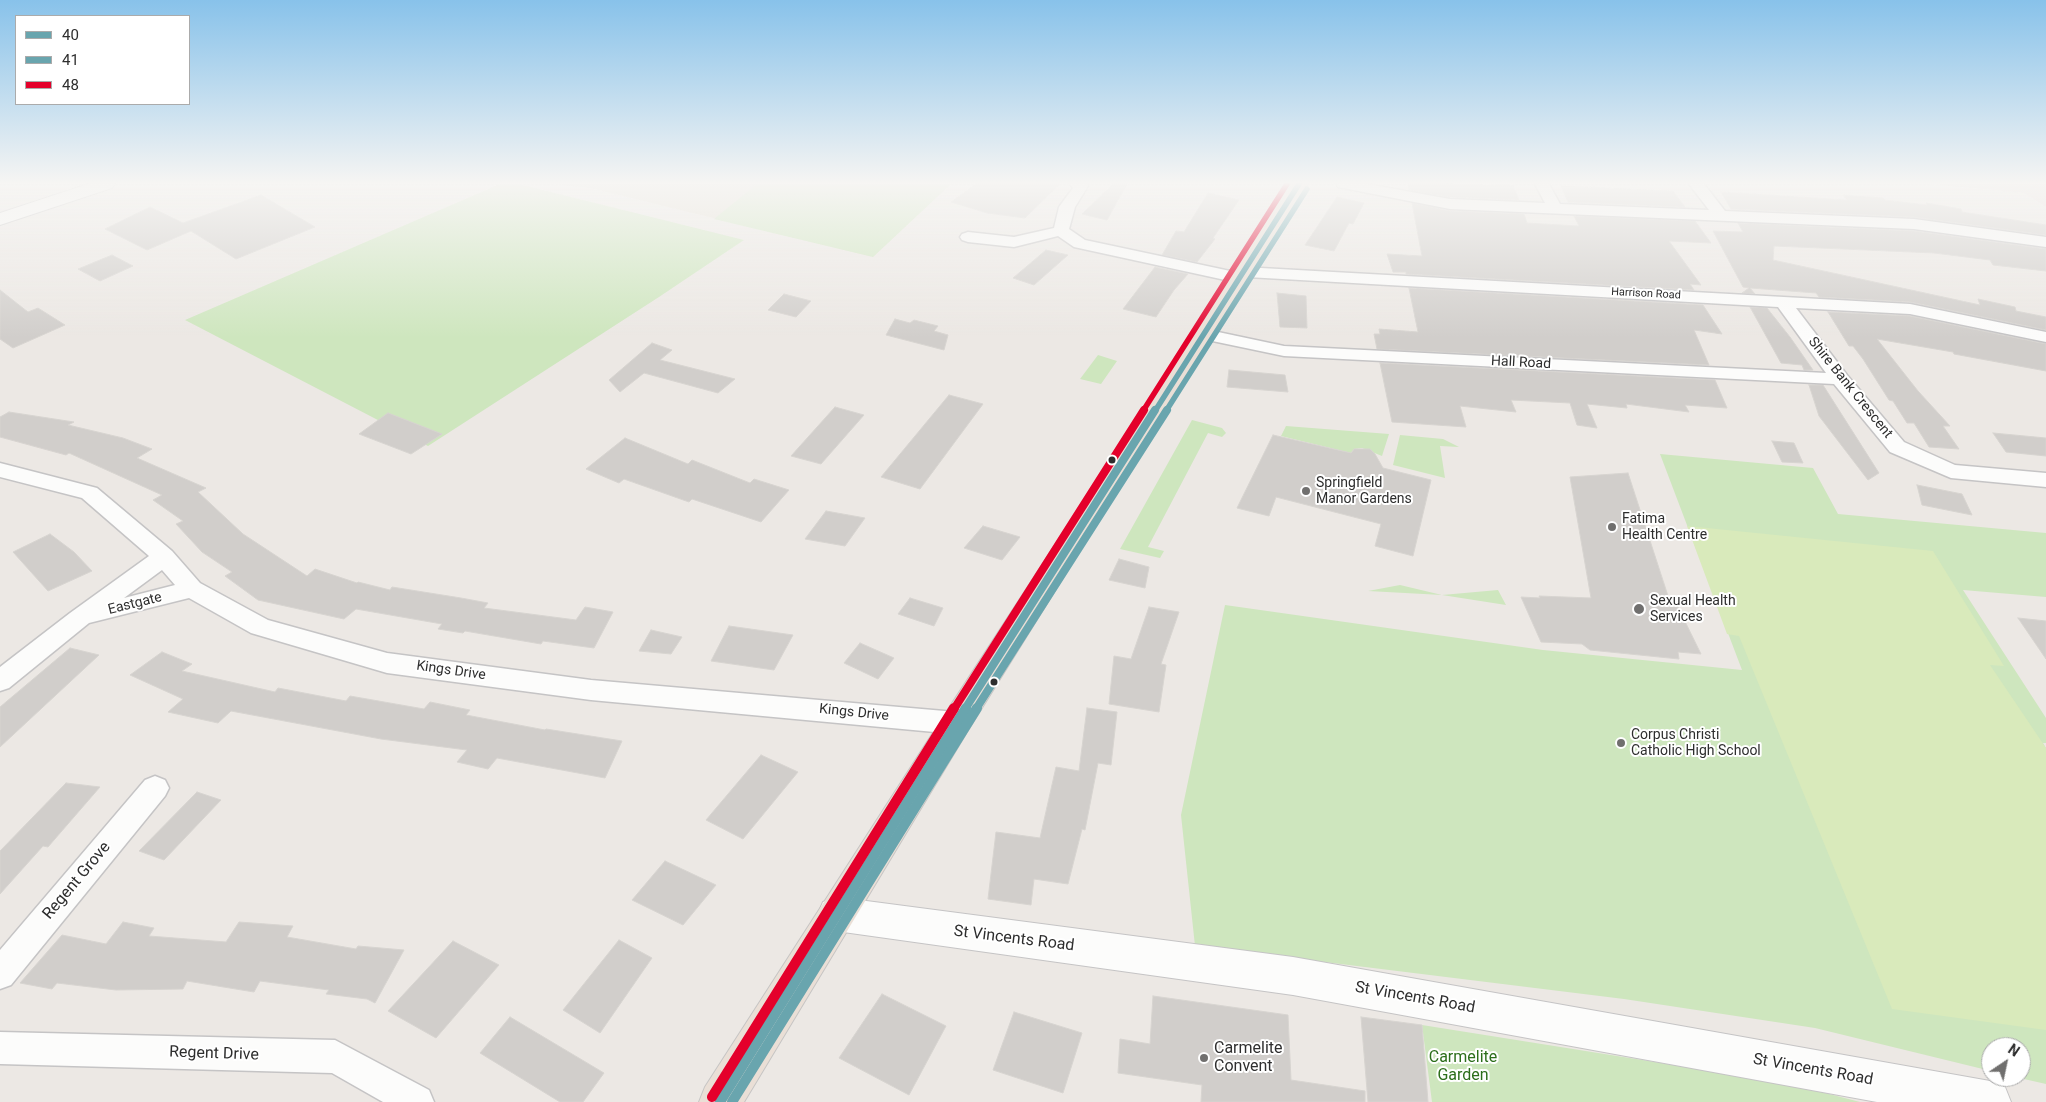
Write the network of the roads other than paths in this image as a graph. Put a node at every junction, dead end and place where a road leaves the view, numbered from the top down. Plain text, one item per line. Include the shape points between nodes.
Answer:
1 (1042, 235) edge
2 (1067, 235) edge
3 (1266, 235) edge
4 (1998, 235) edge
5 (968, 237) dead end
6 (2046, 242) edge
7 (1241, 275) junction
8 (1782, 302) junction
9 (1204, 334) junction
10 (2046, 337) edge
11 (1840, 379) junction
12 (0, 470) edge
13 (2046, 480) edge
14 (164, 557) junction
15 (192, 589) junction
16 (78, 619) junction
17 (0, 681) edge
18 (956, 723) junction
19 (155, 788) dead end
20 (836, 914) junction
21 (0, 974) edge
22 (0, 1048) edge
23 (417, 1102) edge
24 (720, 1102) edge
25 (1990, 1102) edge

1 - 5 street via 1014,242
2 - 7 street, Harrison Road via 1080,244
3 - 7 highway
4 - 6 street
7 - 8 street, Harrison Road
7 - 9 highway
8 - 10 street, Harrison Road via 1910,309
8 - 11 street, Shire Bank Crescent
9 - 11 street, Hall Road via 1284,351
9 - 18 highway
11 - 13 street, Shire Bank Crescent via 1897,447 1951,471
12 - 14 street, Kings Drive via 89,493
14 - 15 street, Kings Drive
14 - 16 street, Eastgate
15 - 16 street, Eastgate
15 - 18 street, Kings Drive via 260,627 387,663 592,690
16 - 17 street, Eastgate
18 - 20 highway
19 - 21 street, Regent Grove
20 - 24 highway
20 - 25 street, St Vincents Road via 1293,976
22 - 23 street, Regent Drive via 335,1057

